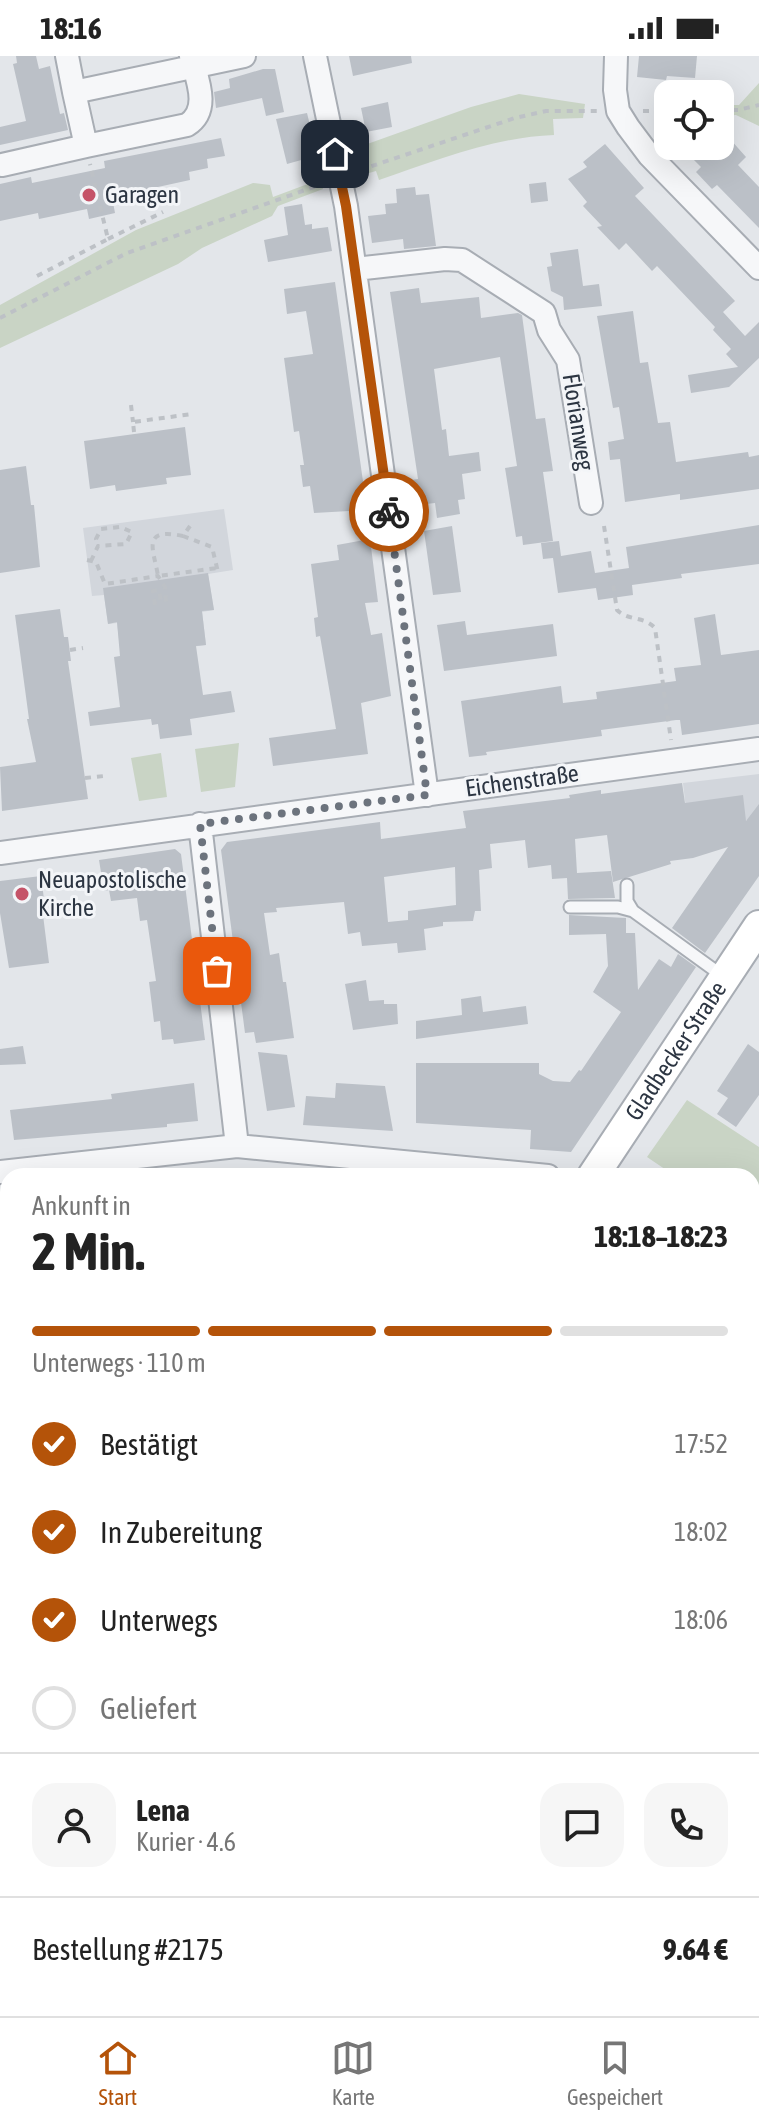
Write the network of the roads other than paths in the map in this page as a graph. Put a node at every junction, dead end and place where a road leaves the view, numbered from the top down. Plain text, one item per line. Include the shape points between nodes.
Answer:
1 (67, 56) edge
2 (244, 56) edge
3 (315, 56) edge
4 (616, 56) edge
5 (193, 61) edge
6 (74, 92) junction
7 (86, 146) junction
8 (2, 165) dead end
9 (759, 268) edge
10 (355, 269) junction
11 (591, 503) dead end
12 (759, 749) edge
13 (427, 795) junction
14 (200, 824) junction
15 (0, 853) edge
16 (627, 885) dead end
17 (570, 907) dead end
18 (633, 911) junction
19 (759, 926) edge
20 (725, 977) junction
21 (237, 1146) junction
22 (371, 1167) edge
23 (36, 1168) edge
24 (598, 1168) edge

1 - 6 street
2 - 5 street
3 - 10 street
4 - 9 street via 618,111 628,127
5 - 6 street
5 - 7 street via 202,104 192,123
6 - 7 street
7 - 8 street
10 - 11 street, Florianweg via 462,260 544,313 568,360
10 - 13 street
12 - 13 street, Eichenstraße
13 - 14 street, Eichenstraße
14 - 15 street, Eichenstraße
14 - 21 street
16 - 18 lane
17 - 18 lane
18 - 20 lane
19 - 20 main road, Gladbecker Straße
20 - 24 main road, Gladbecker Straße
21 - 22 street
21 - 23 street

